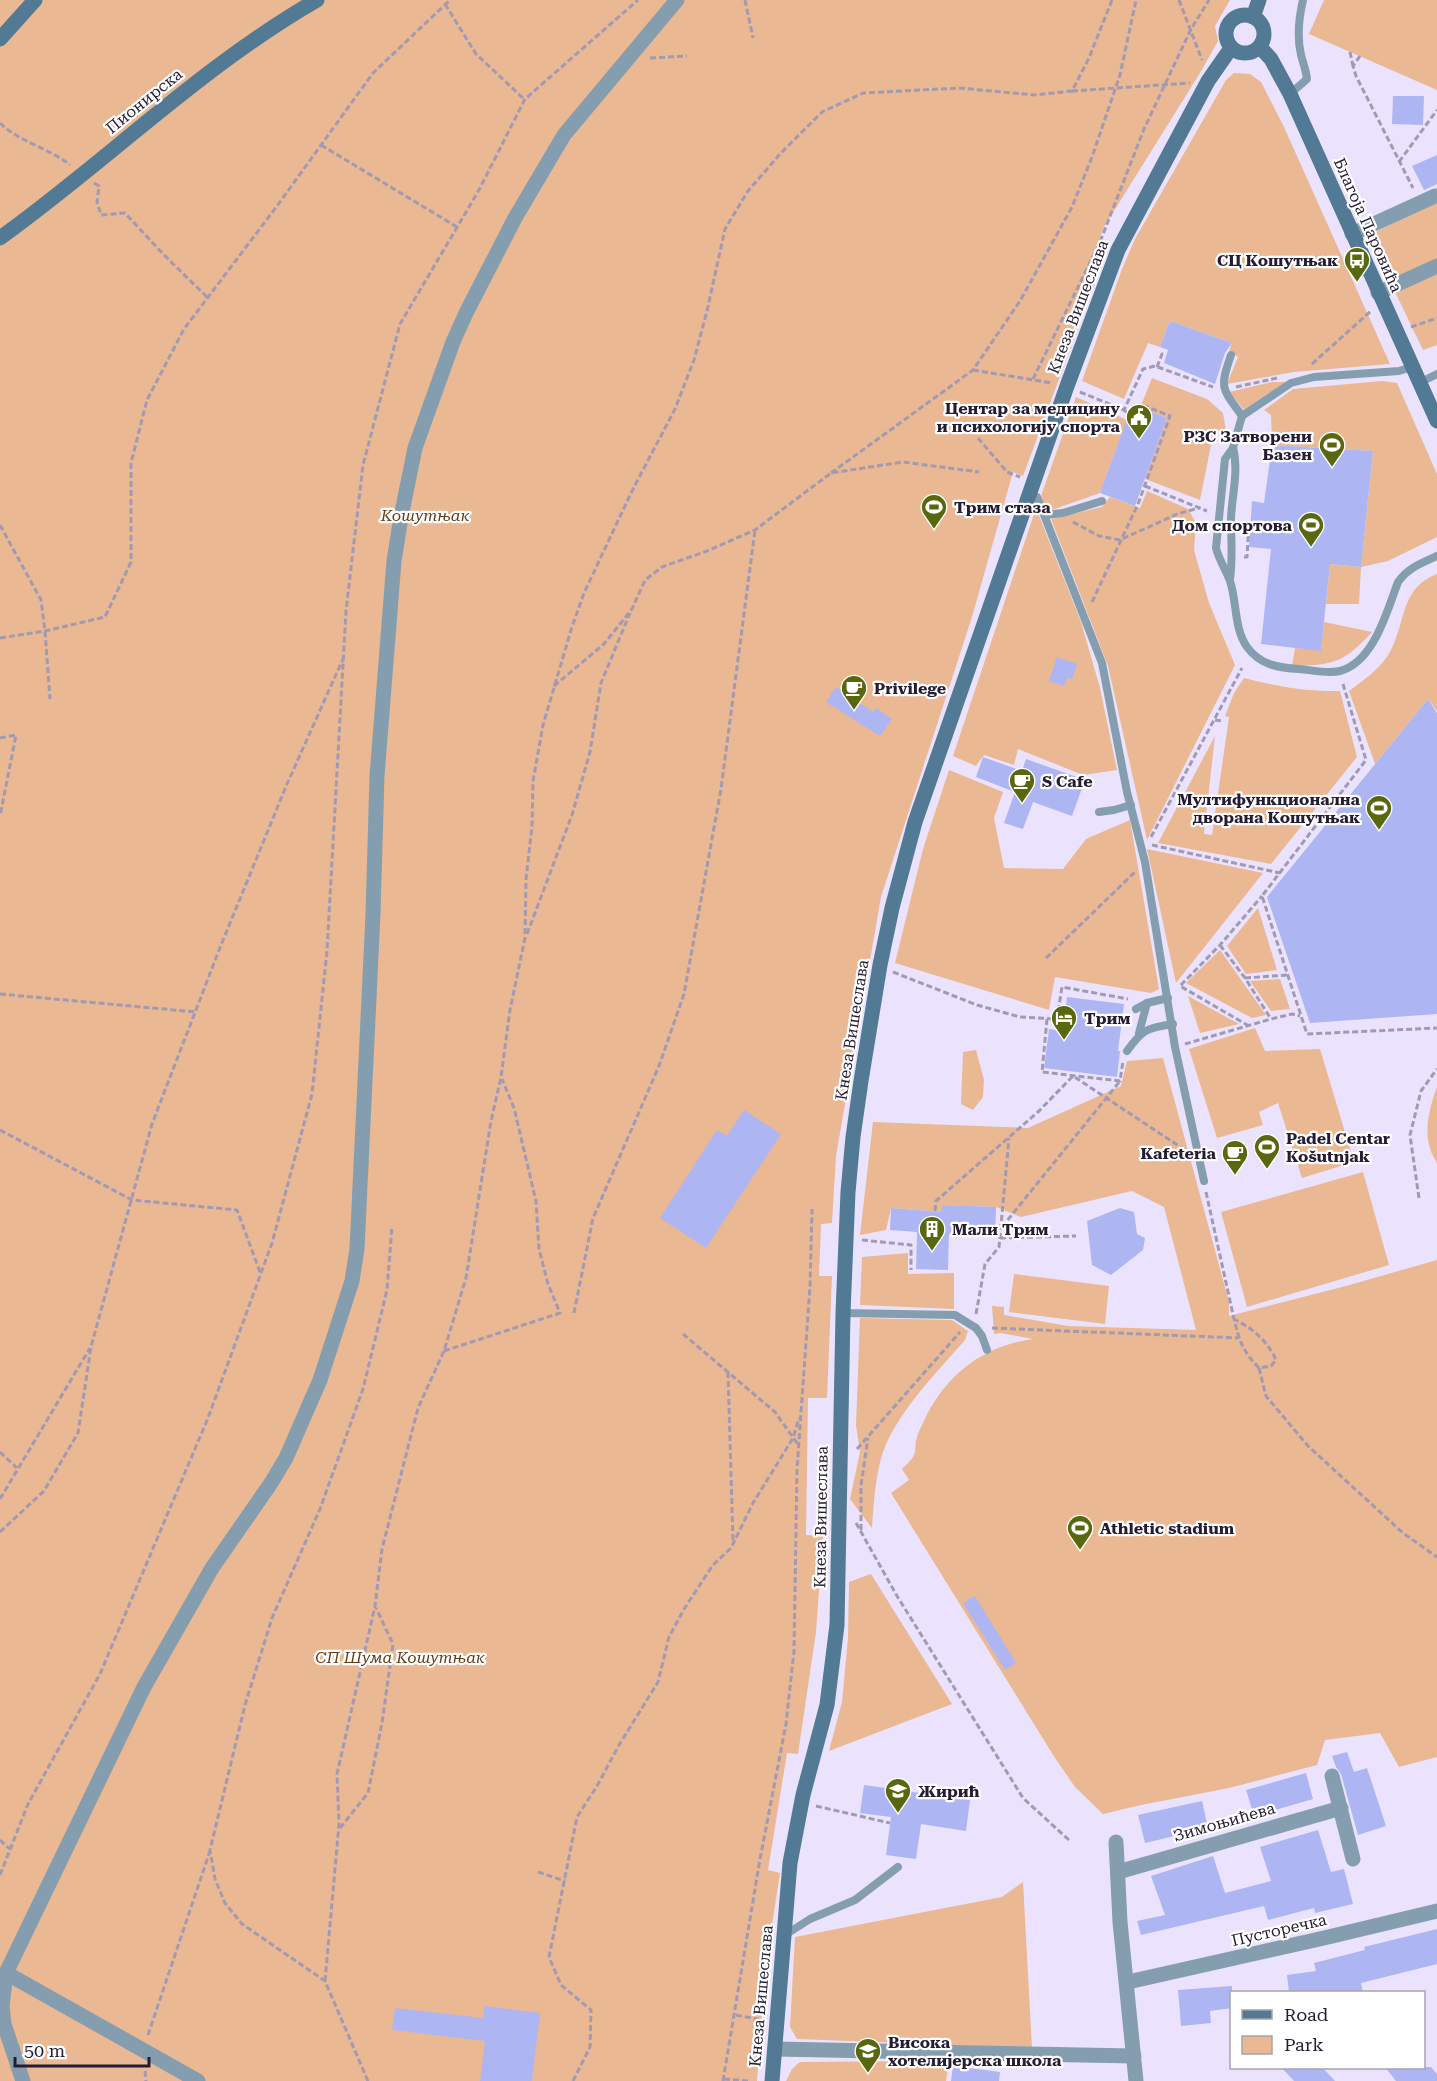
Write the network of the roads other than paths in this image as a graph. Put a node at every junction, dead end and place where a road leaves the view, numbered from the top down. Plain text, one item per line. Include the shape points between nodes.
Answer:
1 (35, 0) edge
2 (317, 0) edge
3 (677, 0) edge
4 (1259, 0) edge
5 (1303, 0) edge
6 (1253, 17) junction
7 (0, 39) edge
8 (1260, 46) junction
9 (1232, 48) junction
10 (1290, 94) junction
11 (1428, 199) road end
12 (1352, 234) junction
13 (0, 238) edge
14 (1437, 266) edge
15 (1378, 293) junction
16 (1231, 355) dead end
17 (1412, 367) junction
18 (1437, 374) edge
19 (1419, 383) junction
20 (1242, 416) junction
21 (1437, 421) edge
22 (1233, 448) junction
23 (1028, 486) junction
24 (1102, 501) dead end
25 (1045, 515) junction
26 (1437, 556) edge
27 (1230, 581) junction
28 (1131, 805) junction
29 (1099, 812) dead end
30 (1168, 998) junction
31 (1147, 1003) junction
32 (1136, 1009) dead end
33 (1173, 1024) junction
34 (1139, 1034) junction
35 (1127, 1051) road end
36 (1204, 1181) road end
37 (843, 1313) junction
38 (987, 1350) dead end
39 (1332, 1776) dead end
40 (1341, 1808) junction
41 (1116, 1842) dead end
42 (1353, 1859) dead end
43 (898, 1867) dead end
44 (1118, 1872) junction
45 (1437, 1911) edge
46 (783, 1936) junction
47 (6, 1973) junction
48 (1128, 1982) junction
49 (775, 2049) junction
50 (1134, 2056) junction
51 (23, 2081) edge
52 (198, 2081) edge
53 (772, 2081) edge
54 (1136, 2081) edge

1 - 7 street
2 - 13 street, Пионирска via 167,104
3 - 47 street via 564,135 510,227 453,342 415,448 394,561 377,776 357,1249 352,1281 323,1371 272,1483 212,1568 144,1687
4 - 6 street
5 - 10 lane via 1300,52 1307,79
6 - 8 street via 1262,25
6 - 9 street via 1240,16 1230,22 1226,33
8 - 9 street via 1246,54
8 - 10 street, Благоја Паровића
9 - 23 street, Кнеза Вишеслава via 1206,74 1118,250
10 - 12 street, Благоја Паровића
11 - 12 street
12 - 15 street, Благоја Паровића
14 - 15 street
15 - 17 street, Благоја Паровића
16 - 20 lane via 1223,377 1224,390
17 - 19 street, Благоја Паровића
17 - 20 lane via 1291,382
18 - 19 lane
19 - 21 street, Благоја Паровића
20 - 22 lane
22 - 27 lane via 1236,460
22 - 27 lane via 1225,459 1216,548
23 - 25 lane
23 - 37 street, Кнеза Вишеслава via 915,822 892,908 853,1137
24 - 25 lane
25 - 28 lane via 1102,663
26 - 27 lane via 1404,574 1367,653 1351,667 1334,672 1281,668 1253,655 1240,630
28 - 29 lane
28 - 30 lane via 1145,862
30 - 31 lane
30 - 33 lane
31 - 32 lane
31 - 34 lane
33 - 34 lane
33 - 36 lane
34 - 35 lane
37 - 38 lane via 955,1315 982,1336
37 - 46 street, Кнеза Вишеслава via 837,1626 827,1705 794,1840
39 - 40 street
40 - 42 street
40 - 44 street, Зимоњићева
41 - 44 street
43 - 46 lane via 855,1900 810,1919
44 - 48 street
45 - 48 street, Пусторечка
46 - 49 street, Кнеза Вишеслава
47 - 51 street via 4,2024
47 - 52 street
48 - 50 street
49 - 50 street
49 - 53 street, Кнеза Вишеслава
50 - 54 street

